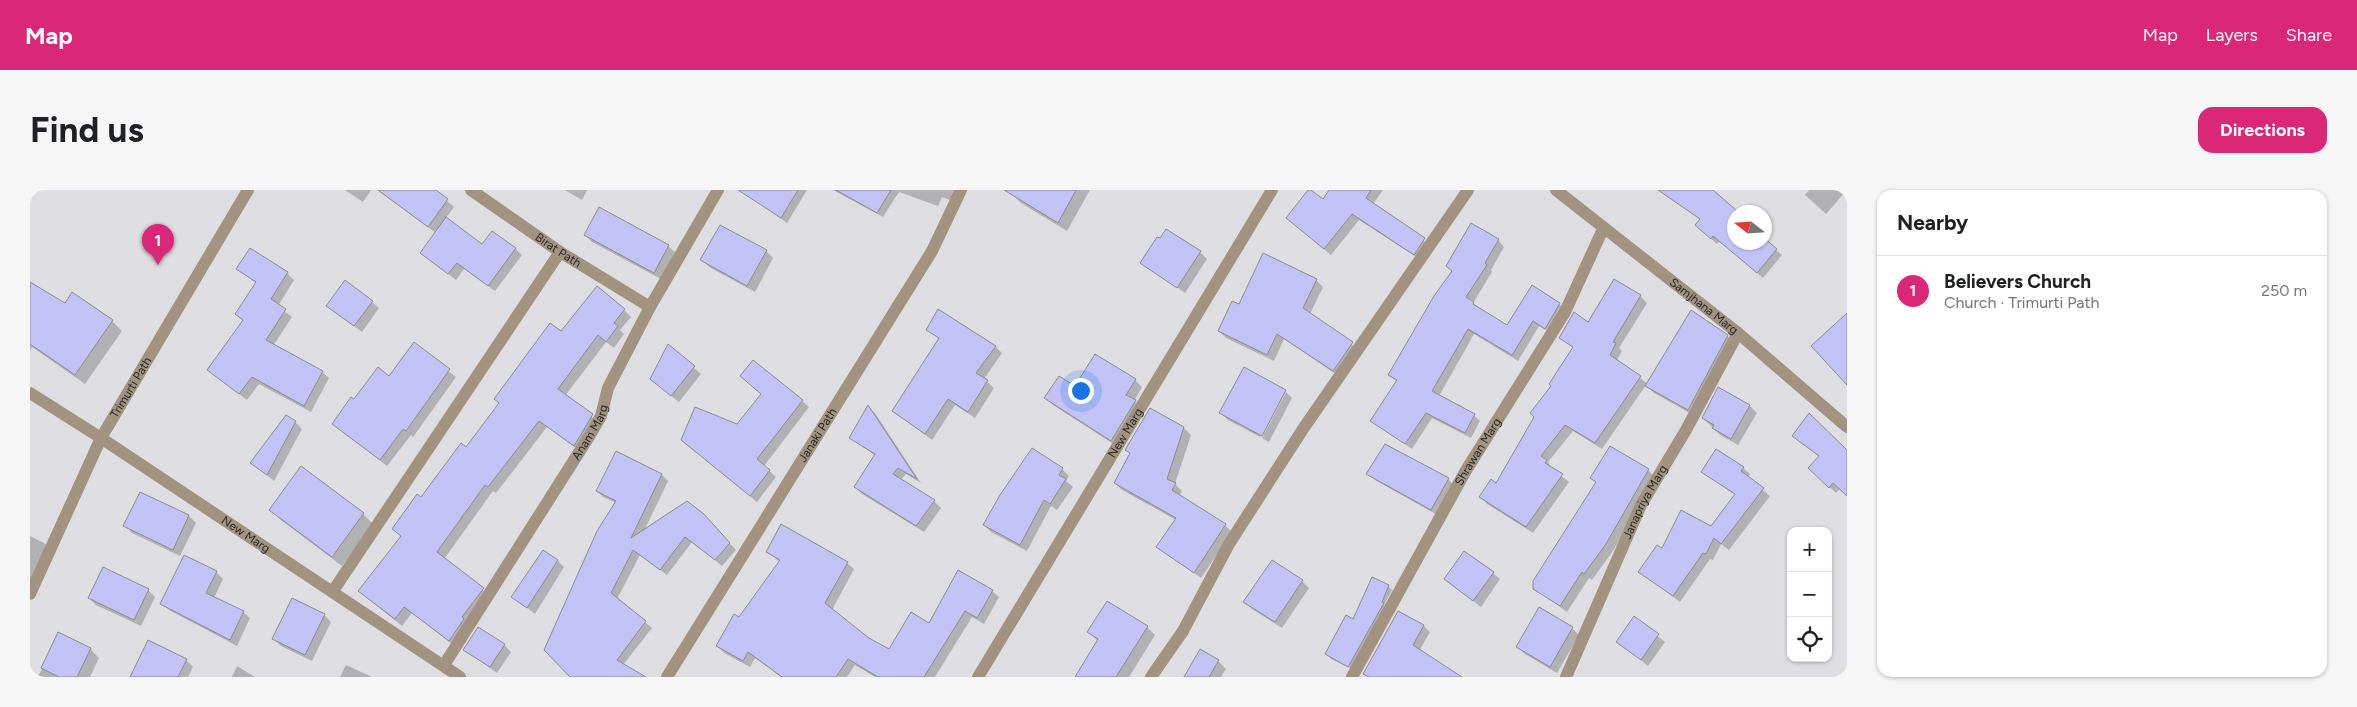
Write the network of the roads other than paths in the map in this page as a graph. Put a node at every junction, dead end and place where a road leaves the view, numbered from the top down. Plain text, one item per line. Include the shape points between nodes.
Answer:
1 (248, 190) edge
2 (718, 190) edge
3 (961, 190) edge
4 (1272, 190) edge
5 (1468, 190) edge
6 (1556, 190) edge
7 (478, 192) edge
8 (1603, 229) junction
9 (560, 252) junction
10 (650, 307) junction
11 (1738, 333) junction
12 (30, 393) edge
13 (1847, 427) edge
14 (101, 438) junction
15 (333, 591) junction
16 (30, 594) edge
17 (444, 665) junction
18 (460, 677) edge
19 (667, 677) edge
20 (978, 677) edge
21 (1151, 677) edge
22 (1352, 677) edge
23 (1566, 677) edge

1 - 14 street, Trimurti Path
2 - 10 street, Anam Marg
3 - 19 street, Janaki Path via 932,251
4 - 20 street, New Marg
5 - 21 street via 1303,428 1229,544 1183,631
6 - 8 street, Samjhana Marg
7 - 9 street, Birat Path
8 - 11 street, Samjhana Marg
8 - 22 street, Shrawan Marg via 1565,312 1465,472
9 - 10 street, Birat Path
9 - 15 street
10 - 17 street, Anam Marg via 608,388 601,416
11 - 13 street, Samjhana Marg
11 - 23 street, Janapriya Marg via 1641,505
12 - 14 street, New Marg
14 - 15 street, New Marg
14 - 16 street, Trimurti Path
15 - 17 street, New Marg
17 - 18 street, New Marg

